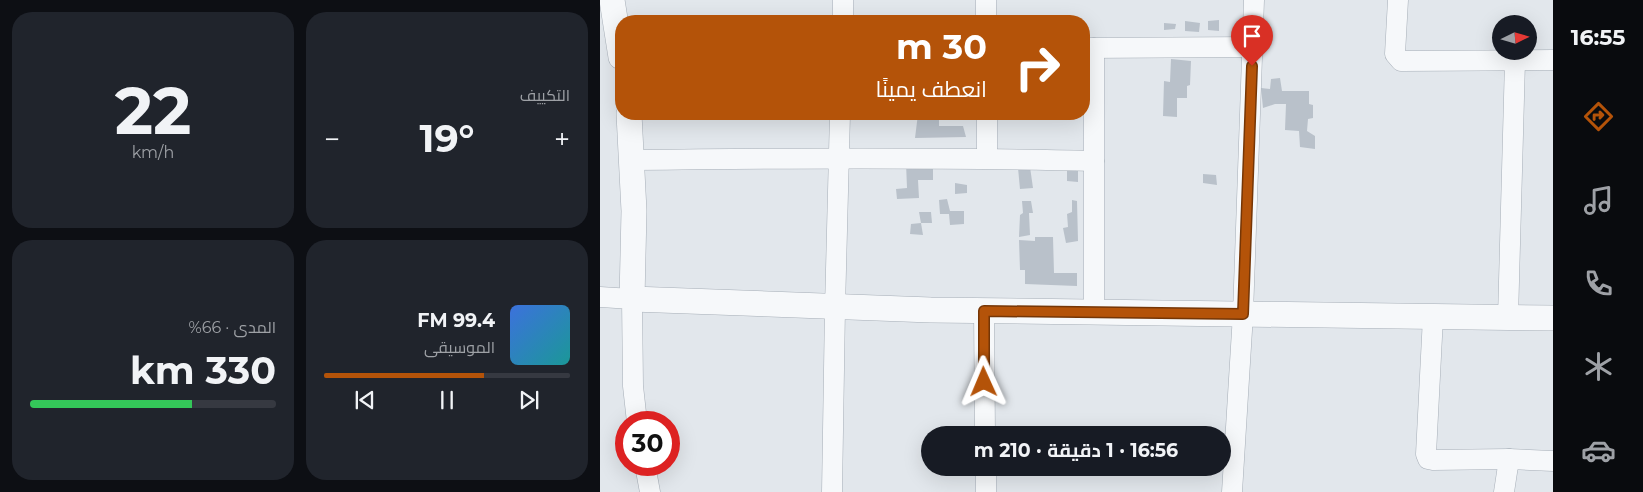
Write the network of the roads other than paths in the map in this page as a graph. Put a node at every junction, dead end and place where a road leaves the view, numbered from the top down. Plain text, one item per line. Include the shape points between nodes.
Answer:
1 (612, 0) edge
2 (843, 0) edge
3 (986, 0) edge
4 (1254, 0) edge
5 (1398, 0) edge
6 (843, 15) edge
7 (986, 15) edge
8 (615, 19) edge
9 (1253, 47) junction
10 (1090, 48) edge
11 (1553, 60) edge
12 (1515, 61) junction
13 (1090, 71) edge
14 (629, 120) edge
15 (840, 120) edge
16 (987, 120) edge
17 (839, 157) junction
18 (987, 158) junction
19 (632, 160) junction
20 (1094, 161) junction
21 (600, 297) edge
22 (632, 299) junction
23 (835, 308) junction
24 (984, 311) junction
25 (1094, 312) junction
26 (1243, 314) junction
27 (1432, 317) junction
28 (1508, 318) junction
29 (1553, 318) edge
30 (635, 411) edge
31 (985, 426) edge
32 (1231, 428) edge
33 (1509, 459) junction
34 (1553, 461) edge
35 (647, 476) edge
36 (986, 476) edge
37 (1230, 476) edge
38 (650, 492) edge
39 (832, 492) edge
40 (986, 492) edge
41 (1232, 492) edge
42 (1504, 492) edge

1 - 8 street
2 - 6 street
3 - 7 street
4 - 9 street
5 - 12 street via 1394,54 1400,62
9 - 10 street
9 - 26 street
11 - 12 street
12 - 28 street
13 - 20 street
14 - 19 street
15 - 17 street
16 - 18 street
17 - 18 street
17 - 19 street
17 - 23 street
18 - 20 street
19 - 22 street
20 - 25 street
21 - 22 street
22 - 23 street
22 - 30 street via 632,386
23 - 24 street
23 - 39 street
24 - 25 street
24 - 31 street
25 - 26 street
26 - 27 street
26 - 32 street
27 - 28 street
27 - 33 street via 1428,459
28 - 29 street
33 - 34 street
33 - 42 street
35 - 38 street
36 - 40 street
37 - 41 street

